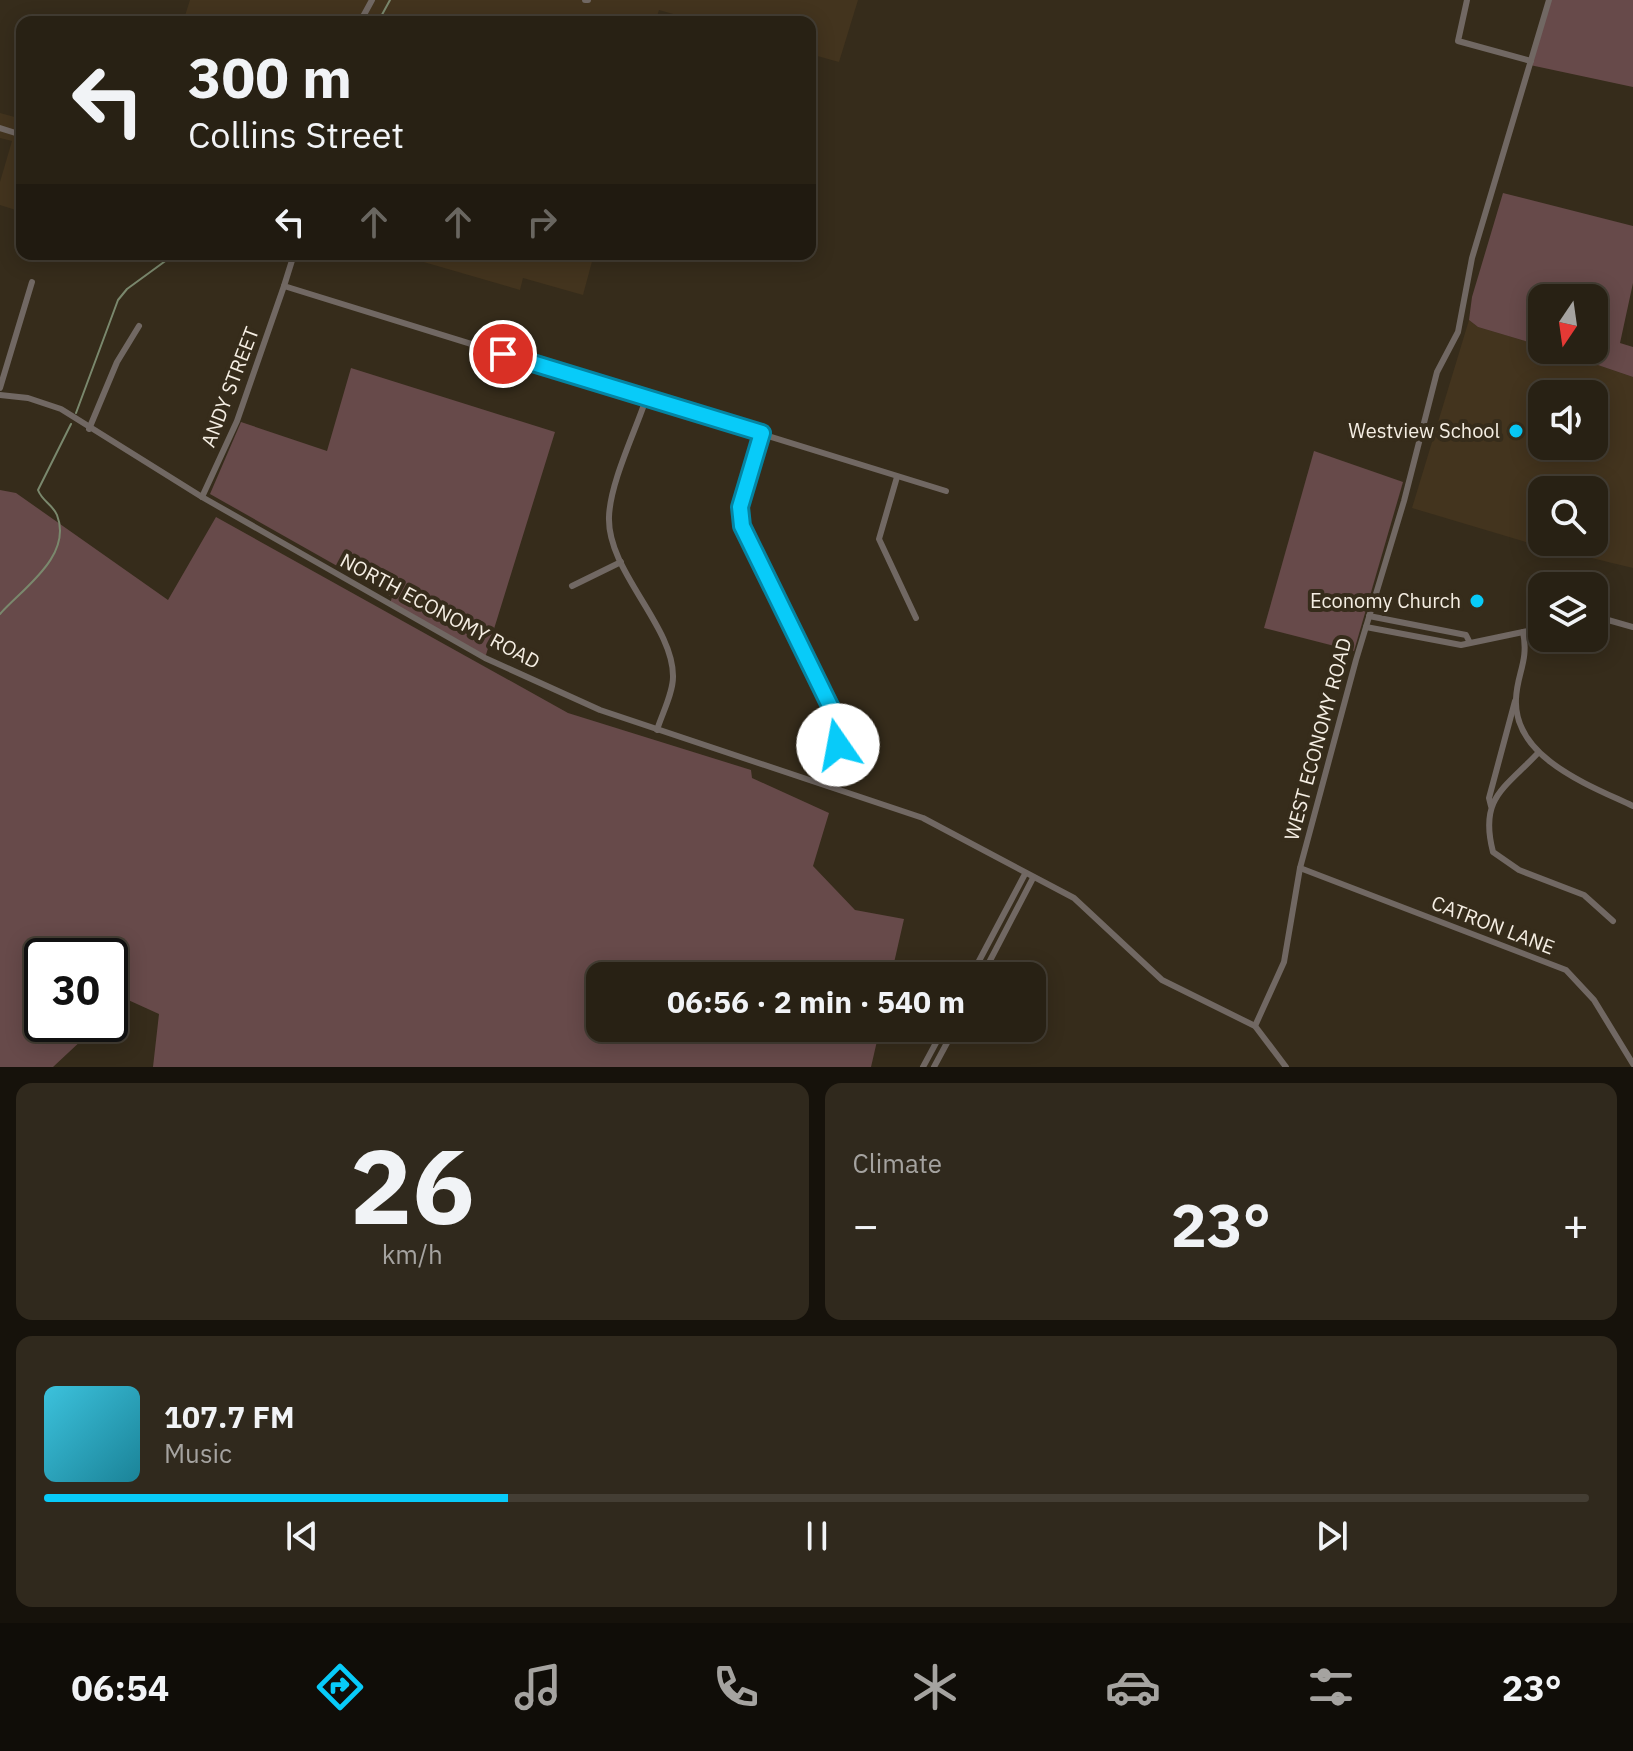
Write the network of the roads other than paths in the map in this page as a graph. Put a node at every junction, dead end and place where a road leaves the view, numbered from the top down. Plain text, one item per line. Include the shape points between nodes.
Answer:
1 (1467, 0) edge
2 (1549, 0) edge
3 (1531, 61) junction
4 (292, 260) edge
5 (32, 282) dead end
6 (284, 286) junction
7 (139, 326) dead end
8 (0, 388) edge
9 (0, 395) edge
10 (646, 399) junction
11 (89, 429) junction
12 (762, 433) junction
13 (897, 477) junction
14 (946, 491) dead end
15 (202, 497) junction
16 (621, 562) junction
17 (572, 586) dead end
18 (1369, 616) junction
19 (916, 618) dead end
20 (1608, 620) edge
21 (1366, 627) junction
22 (1633, 627) edge
23 (1528, 631) edge
24 (1523, 632) junction
25 (1469, 641) junction
26 (1516, 701) junction
27 (657, 730) junction
28 (1538, 753) junction
29 (828, 784) junction
30 (1491, 806) junction
31 (1633, 806) edge
32 (1300, 868) junction
33 (1025, 874) junction
34 (1033, 878) junction
35 (1613, 921) dead end
36 (982, 962) edge
37 (984, 962) edge
38 (1255, 1026) junction
39 (936, 1042) edge
40 (947, 1042) edge
41 (1633, 1064) edge
42 (923, 1067) edge
43 (934, 1067) edge
44 (1286, 1067) edge

1 - 3 street via 1458,41
2 - 3 street, WEST ECONOMY ROAD
3 - 18 street, WEST ECONOMY ROAD via 1472,258 1458,332 1437,372
4 - 6 street, ANDY STREET
5 - 8 street
6 - 10 street
6 - 15 street, ANDY STREET via 237,421
7 - 11 street via 117,362
9 - 11 street, NORTH ECONOMY ROAD via 61,409
10 - 12 street
10 - 16 street via 609,515
11 - 15 street, NORTH ECONOMY ROAD
12 - 13 street
12 - 29 street via 740,507 742,526 835,716 838,745
13 - 14 street
13 - 19 street via 879,539
15 - 27 street, NORTH ECONOMY ROAD via 485,658
16 - 17 street
16 - 27 street via 671,661 673,682
18 - 21 street, WEST ECONOMY ROAD
18 - 25 street via 1466,635
20 - 22 street
21 - 25 street via 1450,645
21 - 32 street, WEST ECONOMY ROAD
23 - 24 street
24 - 25 street
24 - 26 street via 1527,654
26 - 28 street
26 - 30 street
27 - 29 street, NORTH ECONOMY ROAD
28 - 30 street
28 - 31 street via 1584,785
29 - 33 street, NORTH ECONOMY ROAD via 923,818
30 - 35 street via 1486,825 1493,852 1505,863 1584,895
32 - 38 street, WEST ECONOMY ROAD via 1284,962
32 - 41 street, CATRON LANE via 1566,970 1594,1000
33 - 34 street, NORTH ECONOMY ROAD
33 - 36 street
34 - 37 street
34 - 38 street, NORTH ECONOMY ROAD via 1074,898 1162,980
38 - 44 street
39 - 42 street
40 - 43 street

